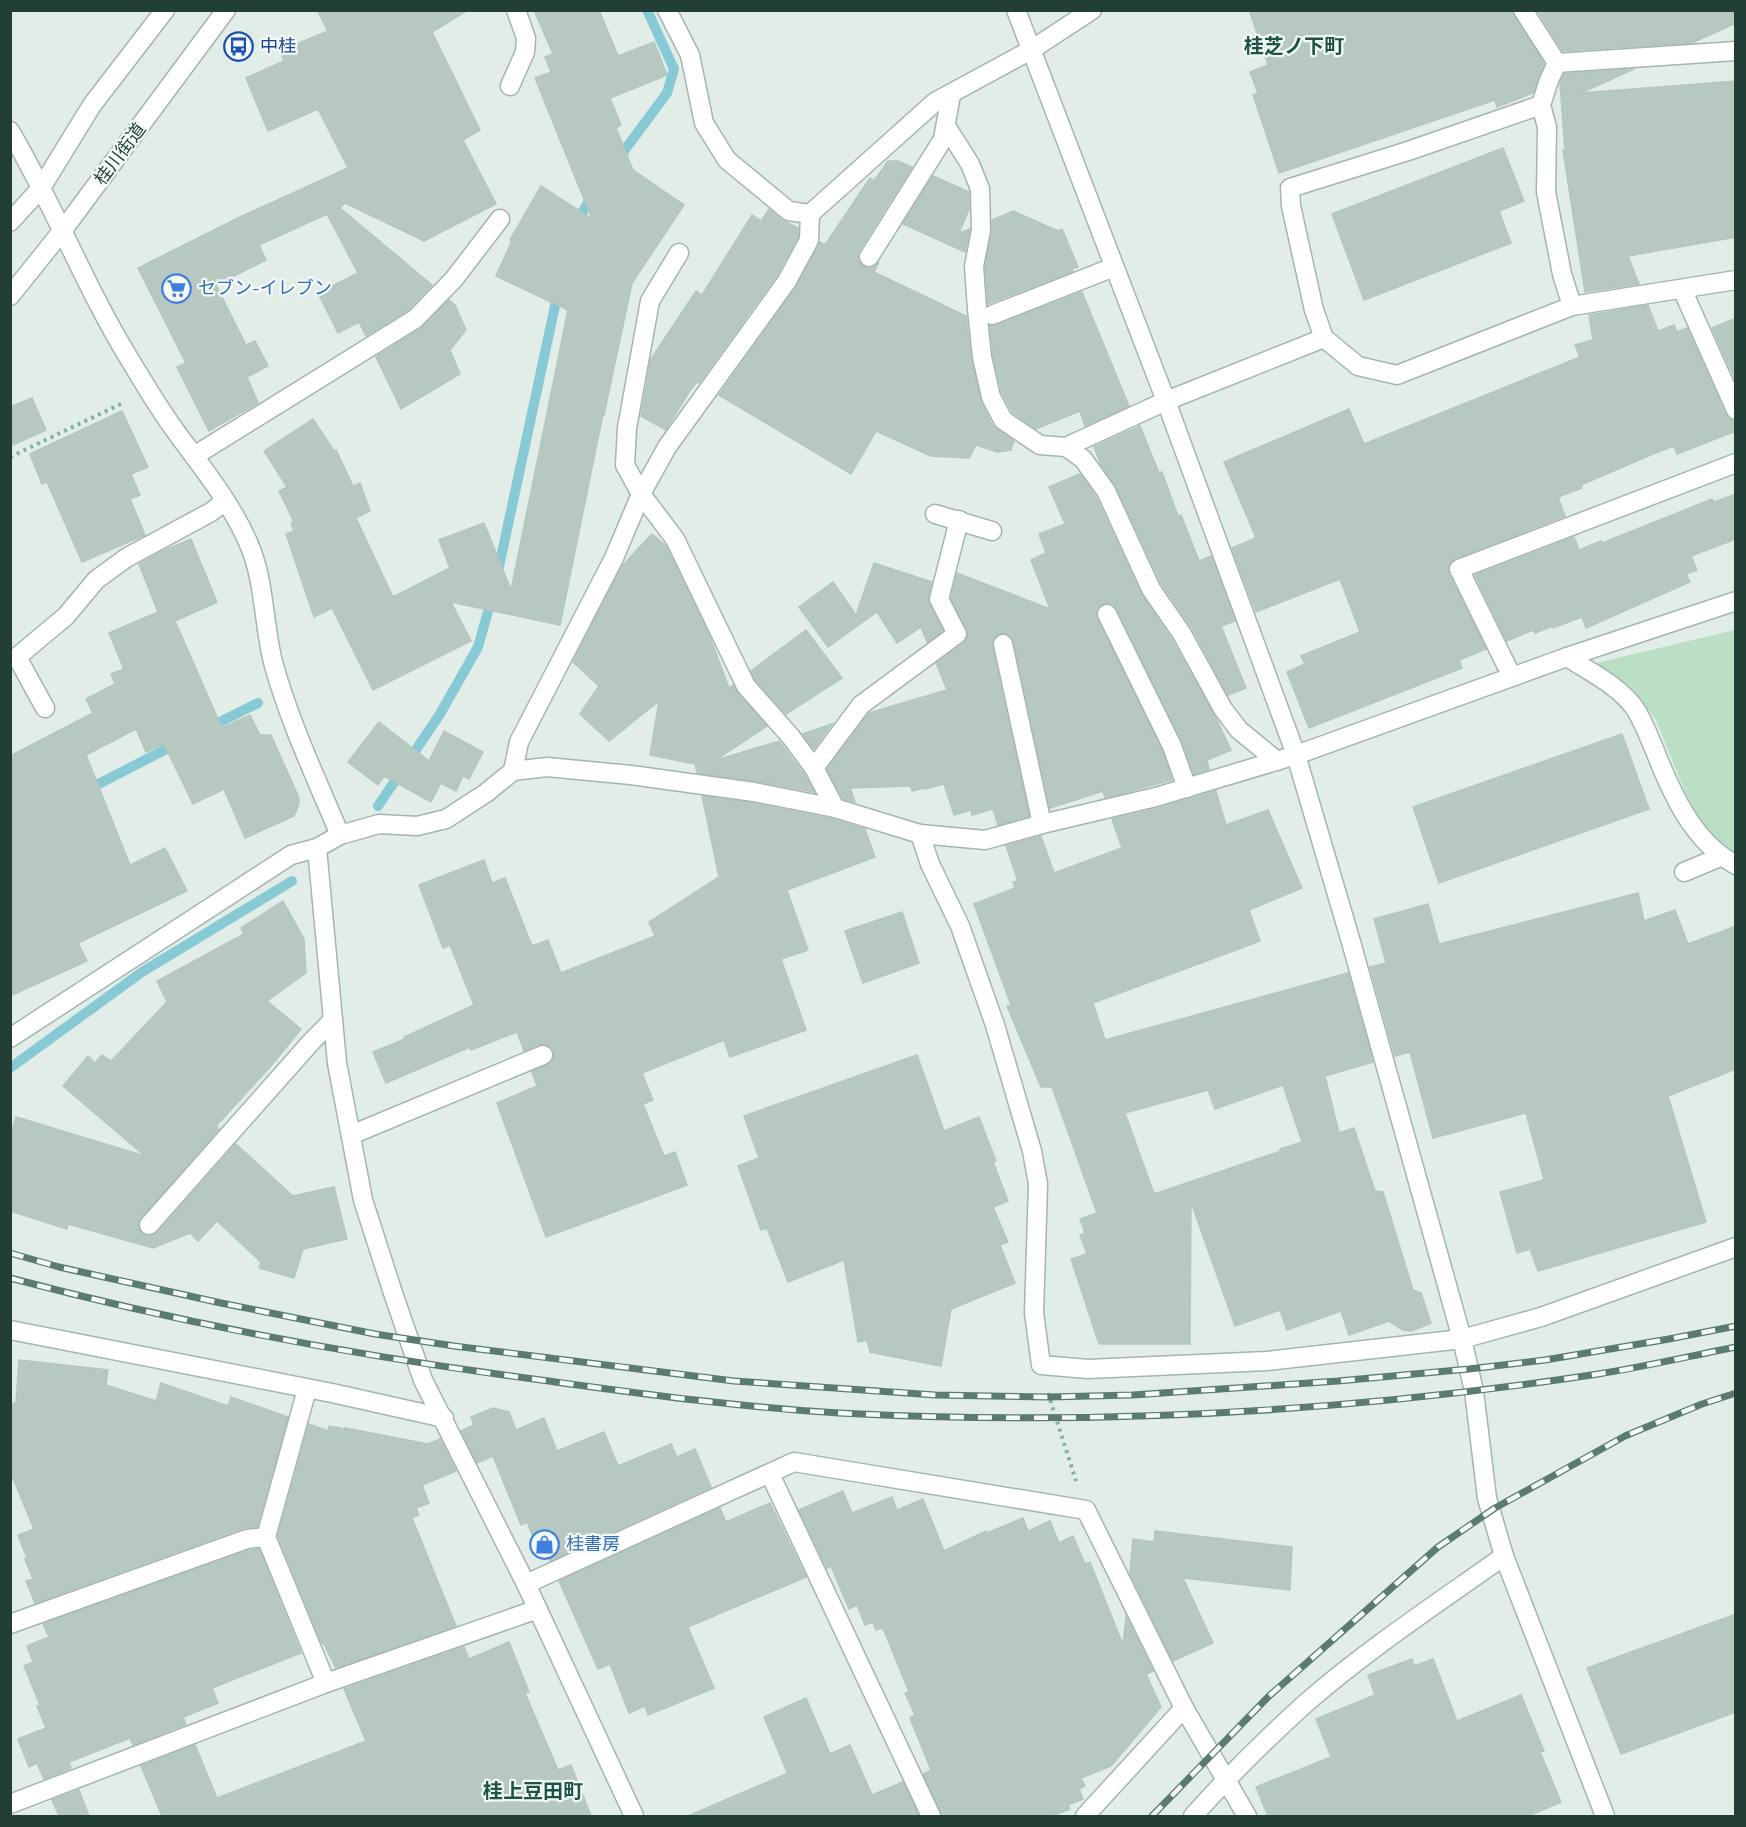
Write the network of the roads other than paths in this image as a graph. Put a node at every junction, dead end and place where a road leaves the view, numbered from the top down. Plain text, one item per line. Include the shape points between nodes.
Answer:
1 (165, 10) edge
2 (226, 10) edge
3 (516, 10) edge
4 (667, 10) edge
5 (1016, 10) edge
6 (1092, 10) edge
7 (1523, 10) edge
8 (1031, 50) junction
9 (1736, 51) edge
10 (1557, 63) junction
11 (510, 86) dead end
12 (951, 95) junction
13 (1541, 105) junction
14 (946, 126) junction
15 (10, 131) edge
16 (41, 188) junction
17 (810, 213) junction
18 (500, 219) dead end
19 (10, 222) edge
20 (63, 231) junction
21 (679, 253) dead end
22 (869, 257) dead end
23 (1114, 267) junction
24 (1736, 280) edge
25 (1682, 289) junction
26 (10, 296) edge
27 (1572, 306) junction
28 (992, 315) dead end
29 (1324, 338) junction
30 (1166, 401) junction
31 (1736, 410) edge
32 (1066, 447) junction
33 (194, 456) junction
34 (1736, 463) edge
35 (641, 494) junction
36 (225, 501) junction
37 (934, 514) dead end
38 (959, 520) junction
39 (992, 531) dead end
40 (1736, 601) edge
41 (1107, 614) dead end
42 (1003, 644) dead end
43 (1567, 657) junction
44 (1512, 677) junction
45 (45, 708) dead end
46 (1296, 755) junction
47 (1277, 761) junction
48 (814, 768) junction
49 (513, 771) junction
50 (1187, 788) junction
51 (835, 808) junction
52 (1042, 824) junction
53 (920, 834) junction
54 (340, 835) junction
55 (316, 848) junction
56 (1728, 861) edge
57 (1683, 872) dead end
58 (333, 1020) junction
59 (10, 1038) edge
60 (543, 1055) dead end
61 (351, 1135) junction
62 (149, 1225) dead end
63 (1736, 1247) edge
64 (10, 1330) edge
65 (1462, 1339) junction
66 (307, 1389) junction
67 (444, 1418) junction
68 (770, 1474) junction
69 (266, 1537) junction
70 (1504, 1556) junction
71 (526, 1584) junction
72 (538, 1609) junction
73 (10, 1624) edge
74 (326, 1683) junction
75 (1184, 1708) junction
76 (1225, 1780) junction
77 (10, 1804) edge
78 (634, 1816) edge
79 (931, 1816) edge
80 (1085, 1816) edge
81 (1193, 1816) edge
82 (1247, 1816) edge
83 (1605, 1816) edge

1 - 16 street via 92,105
2 - 20 street, 桂川街道
3 - 11 street via 526,38 525,52
4 - 17 street via 690,56 704,123 727,160 789,211
5 - 8 street
6 - 8 street
7 - 10 street
8 - 12 street
8 - 23 street
9 - 10 street
10 - 13 street
12 - 14 street
12 - 17 street via 935,102
13 - 27 street via 1547,127 1546,192
13 - 29 street via 1290,188 1290,206
14 - 22 street via 944,139
14 - 32 street via 970,164 980,189 981,230 974,266 982,357 991,397 1003,420 1040,445
15 - 16 street
16 - 19 street
16 - 20 street
17 - 35 street via 809,240 787,280 667,447
18 - 33 street via 454,279 415,319
20 - 26 street, 桂川街道
20 - 33 street via 123,349
21 - 35 street via 650,301 627,428 625,465
23 - 28 street
23 - 30 street
24 - 25 street
25 - 27 street
25 - 31 street
27 - 29 street via 1397,375 1358,366
29 - 30 street
30 - 32 street
30 - 46 street
32 - 47 street via 1083,459 1106,490 1150,589 1193,653 1223,709 1239,730
33 - 36 street
34 - 44 street via 1459,569
35 - 48 street via 675,539 746,686
35 - 49 street via 614,558 519,742
36 - 45 street via 126,558 96,580 66,616 17,657
36 - 54 street via 249,545 259,577 273,661 303,748
37 - 38 street
38 - 39 street
38 - 48 street via 939,598 957,634 861,705
40 - 43 street
41 - 50 street via 1172,746
42 - 52 street
43 - 44 street
43 - 56 street via 1620,692 1635,708 1683,814
44 - 46 street
46 - 47 street
46 - 65 street
47 - 50 street
48 - 51 street
49 - 51 street via 548,767 631,776 754,792
49 - 54 street via 446,819 417,826 379,824
50 - 52 street
51 - 53 street
52 - 53 street via 985,840
53 - 65 street via 964,937 995,1024 1032,1151 1038,1184 1034,1313 1041,1365 1088,1369 1267,1361
54 - 55 street
55 - 58 street
55 - 59 street via 291,855
56 - 57 street
58 - 61 street
58 - 62 street
60 - 61 street
61 - 67 street via 363,1200 393,1293 423,1380
63 - 65 street via 1541,1317
64 - 66 street
65 - 70 street via 1474,1390 1487,1498
66 - 67 street
66 - 69 street
67 - 71 street
68 - 71 street
68 - 75 street via 794,1462 1086,1510
68 - 79 street
69 - 73 street via 247,1539
69 - 74 street
70 - 76 street via 1307,1702
70 - 83 street
71 - 72 street
72 - 74 street
72 - 78 street
74 - 77 street
75 - 76 street
75 - 80 street
76 - 81 street
76 - 82 street

